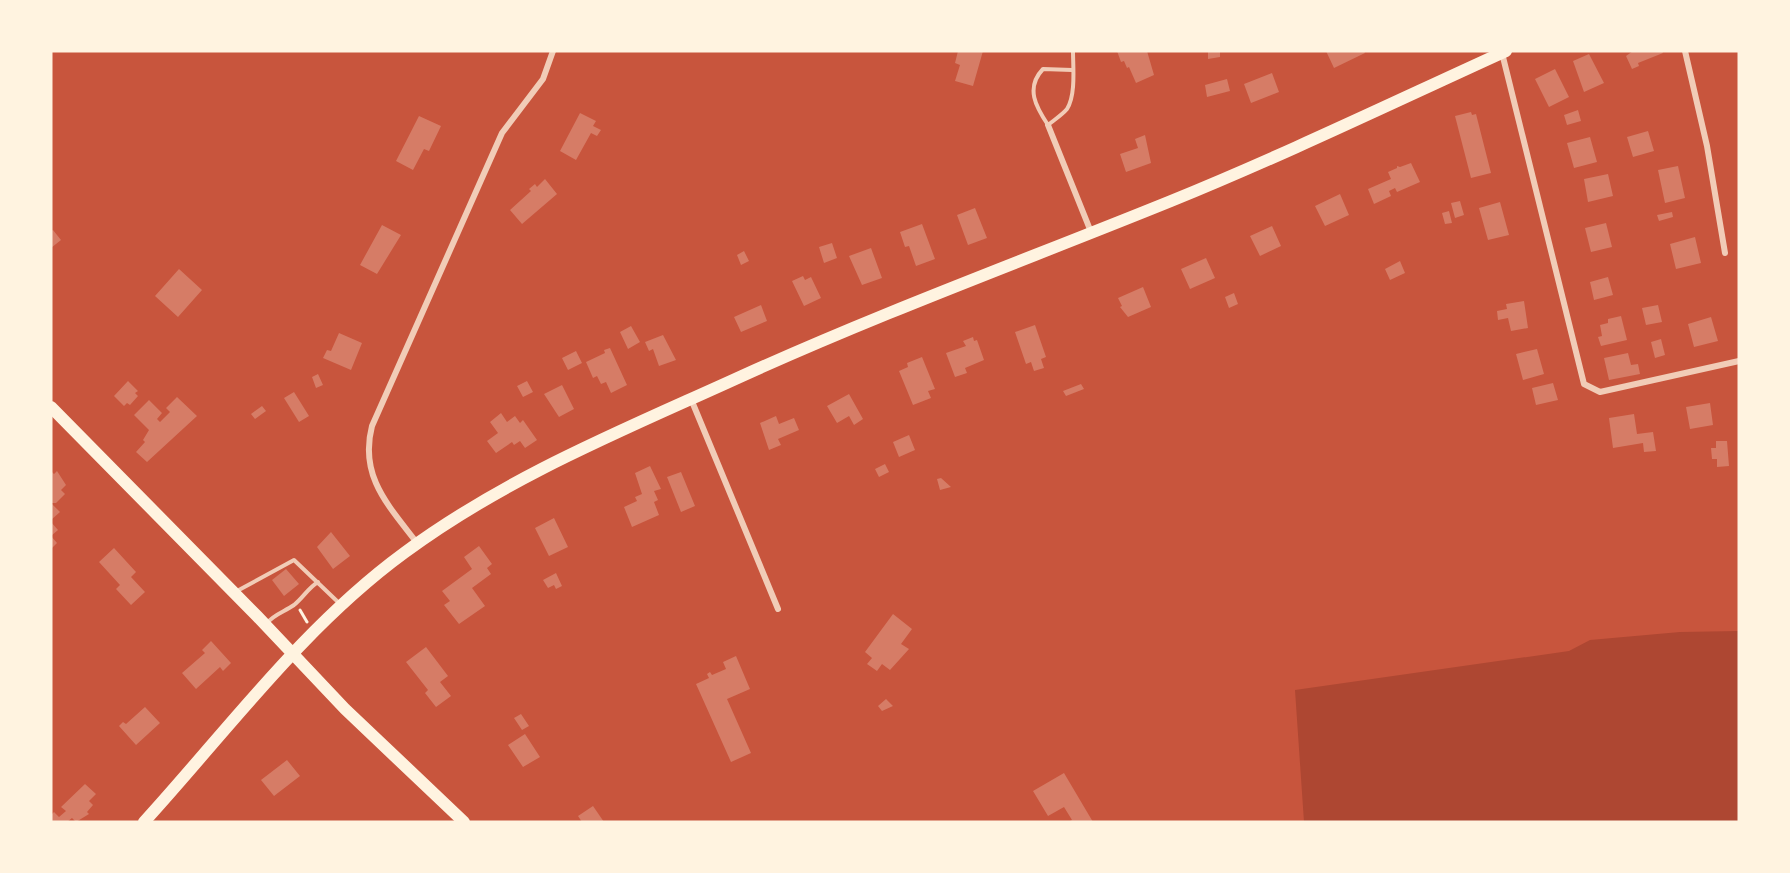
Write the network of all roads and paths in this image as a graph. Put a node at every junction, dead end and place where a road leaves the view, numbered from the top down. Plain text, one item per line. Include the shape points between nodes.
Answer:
1 (553, 51) edge
2 (1073, 51) edge
3 (1685, 51) edge
4 (1504, 52) edge
5 (1072, 70) junction
6 (1048, 125) junction
7 (1091, 232) junction
8 (1725, 253) dead end
9 (1739, 361) edge
10 (690, 399) junction
11 (51, 407) edge
12 (417, 543) junction
13 (318, 582) junction
14 (235, 593) junction
15 (342, 606) junction
16 (778, 609) dead end
17 (266, 625) junction
18 (293, 654) junction
19 (144, 822) edge
20 (464, 822) edge

1 - 12 street via 543,79 502,133 372,426 368,453 374,482
2 - 5 lane
3 - 8 street via 1705,135
4 - 7 main road via 1232,175
4 - 9 street via 1584,384 1600,392
5 - 6 lane via 1067,108
5 - 6 lane via 1043,69 1037,76 1033,88 1035,104
6 - 7 street
7 - 10 main road via 856,326
10 - 12 main road via 544,466
10 - 16 street
11 - 14 main road
12 - 15 main road
13 - 14 lane via 294,560
13 - 15 lane
13 - 17 lane
14 - 17 main road
15 - 18 main road
17 - 18 main road
18 - 19 main road
18 - 20 main road

